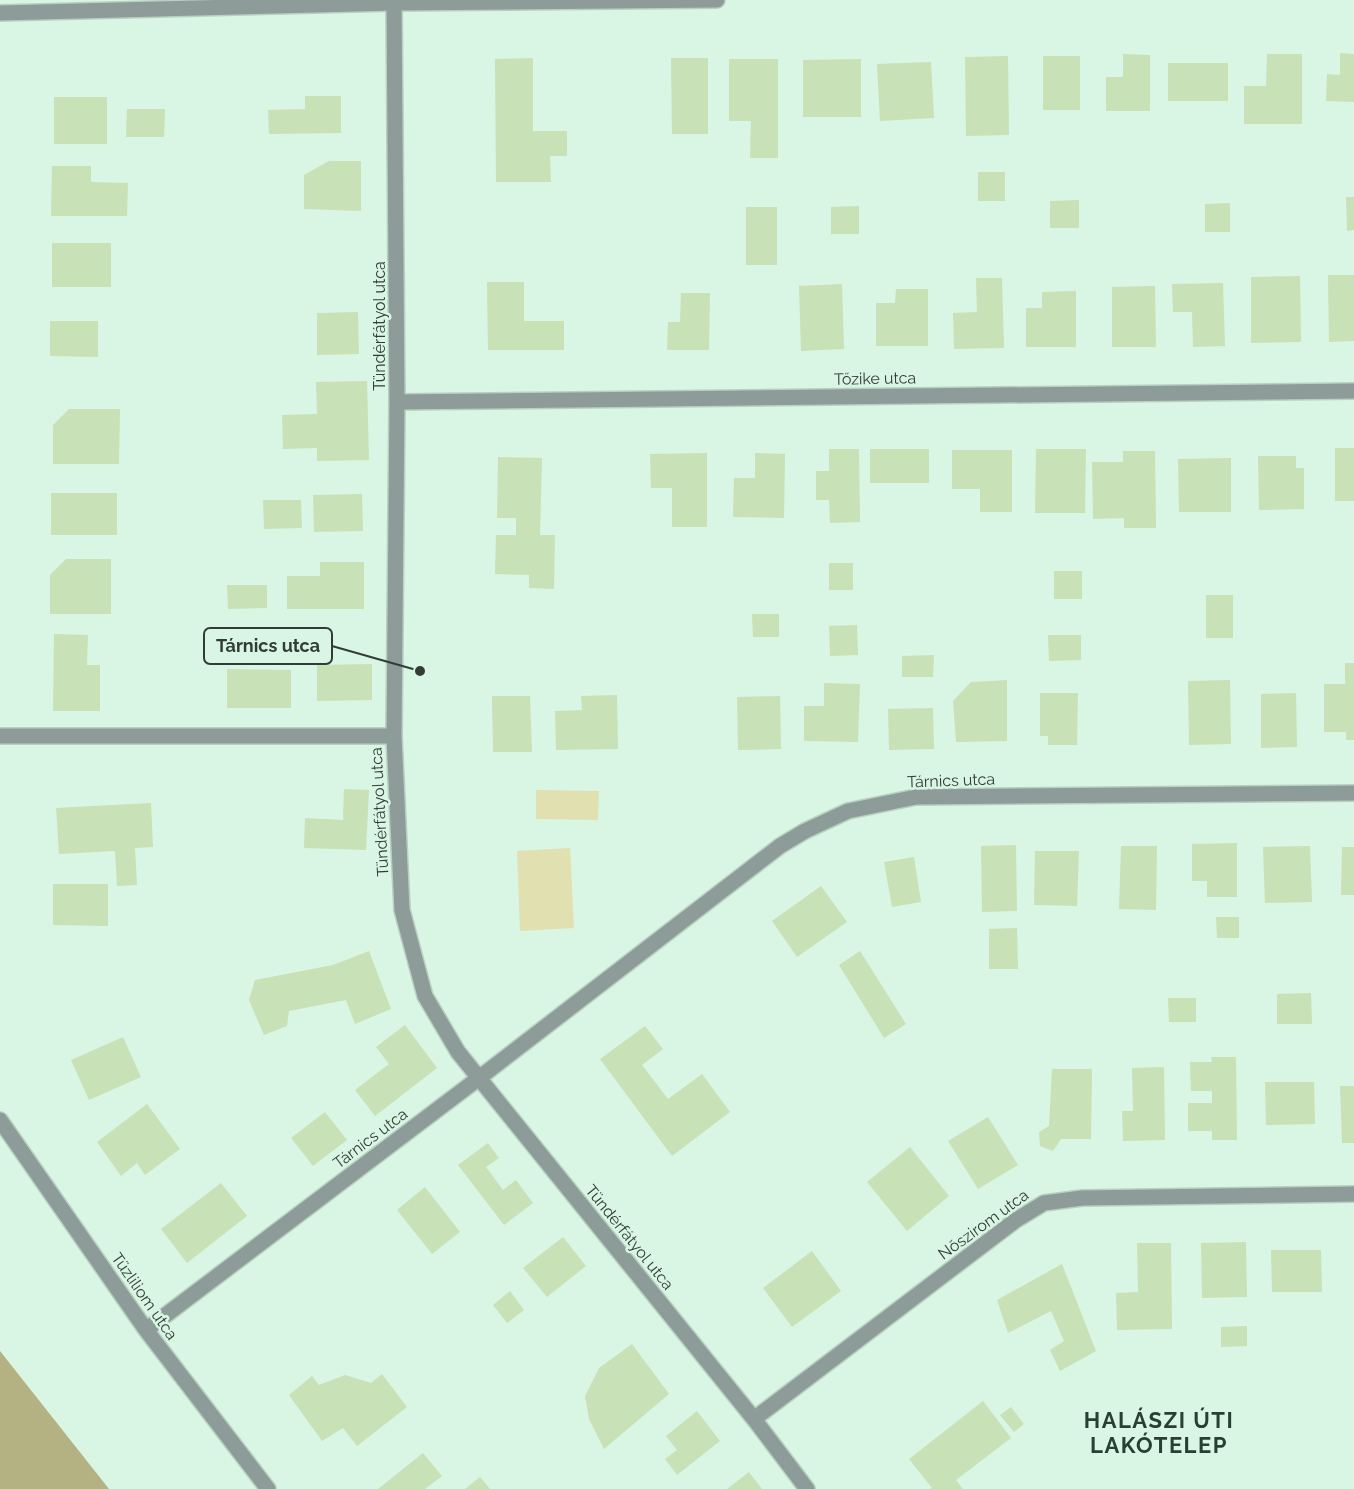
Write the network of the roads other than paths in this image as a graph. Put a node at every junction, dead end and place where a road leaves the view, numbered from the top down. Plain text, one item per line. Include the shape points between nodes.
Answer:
1 (717, 0) edge
2 (394, 2) edge
3 (0, 13) edge
4 (1354, 391) edge
5 (397, 402) junction
6 (0, 736) edge
7 (394, 736) junction
8 (1354, 793) edge
9 (479, 1078) junction
10 (0, 1120) edge
11 (1354, 1194) edge
12 (146, 1330) junction
13 (754, 1419) junction
14 (268, 1489) edge
15 (807, 1489) edge

1 - 2 street
2 - 3 street
2 - 5 street, Tündérfátyol utca
4 - 5 street, Tőzike utca
5 - 7 street, Tündérfátyol utca
6 - 7 street
7 - 9 street, Tündérfátyol utca via 402,909 426,996 458,1052
8 - 9 street, Tárnics utca via 916,797 848,811 780,846
9 - 12 street, Tárnics utca
9 - 13 street, Tündérfátyol utca
10 - 12 street, Tűzliliom utca
11 - 13 street, Nőszirom utca via 1082,1198 1044,1203 1016,1220
12 - 14 street, Tűzliliom utca
13 - 15 street, Tündérfátyol utca

